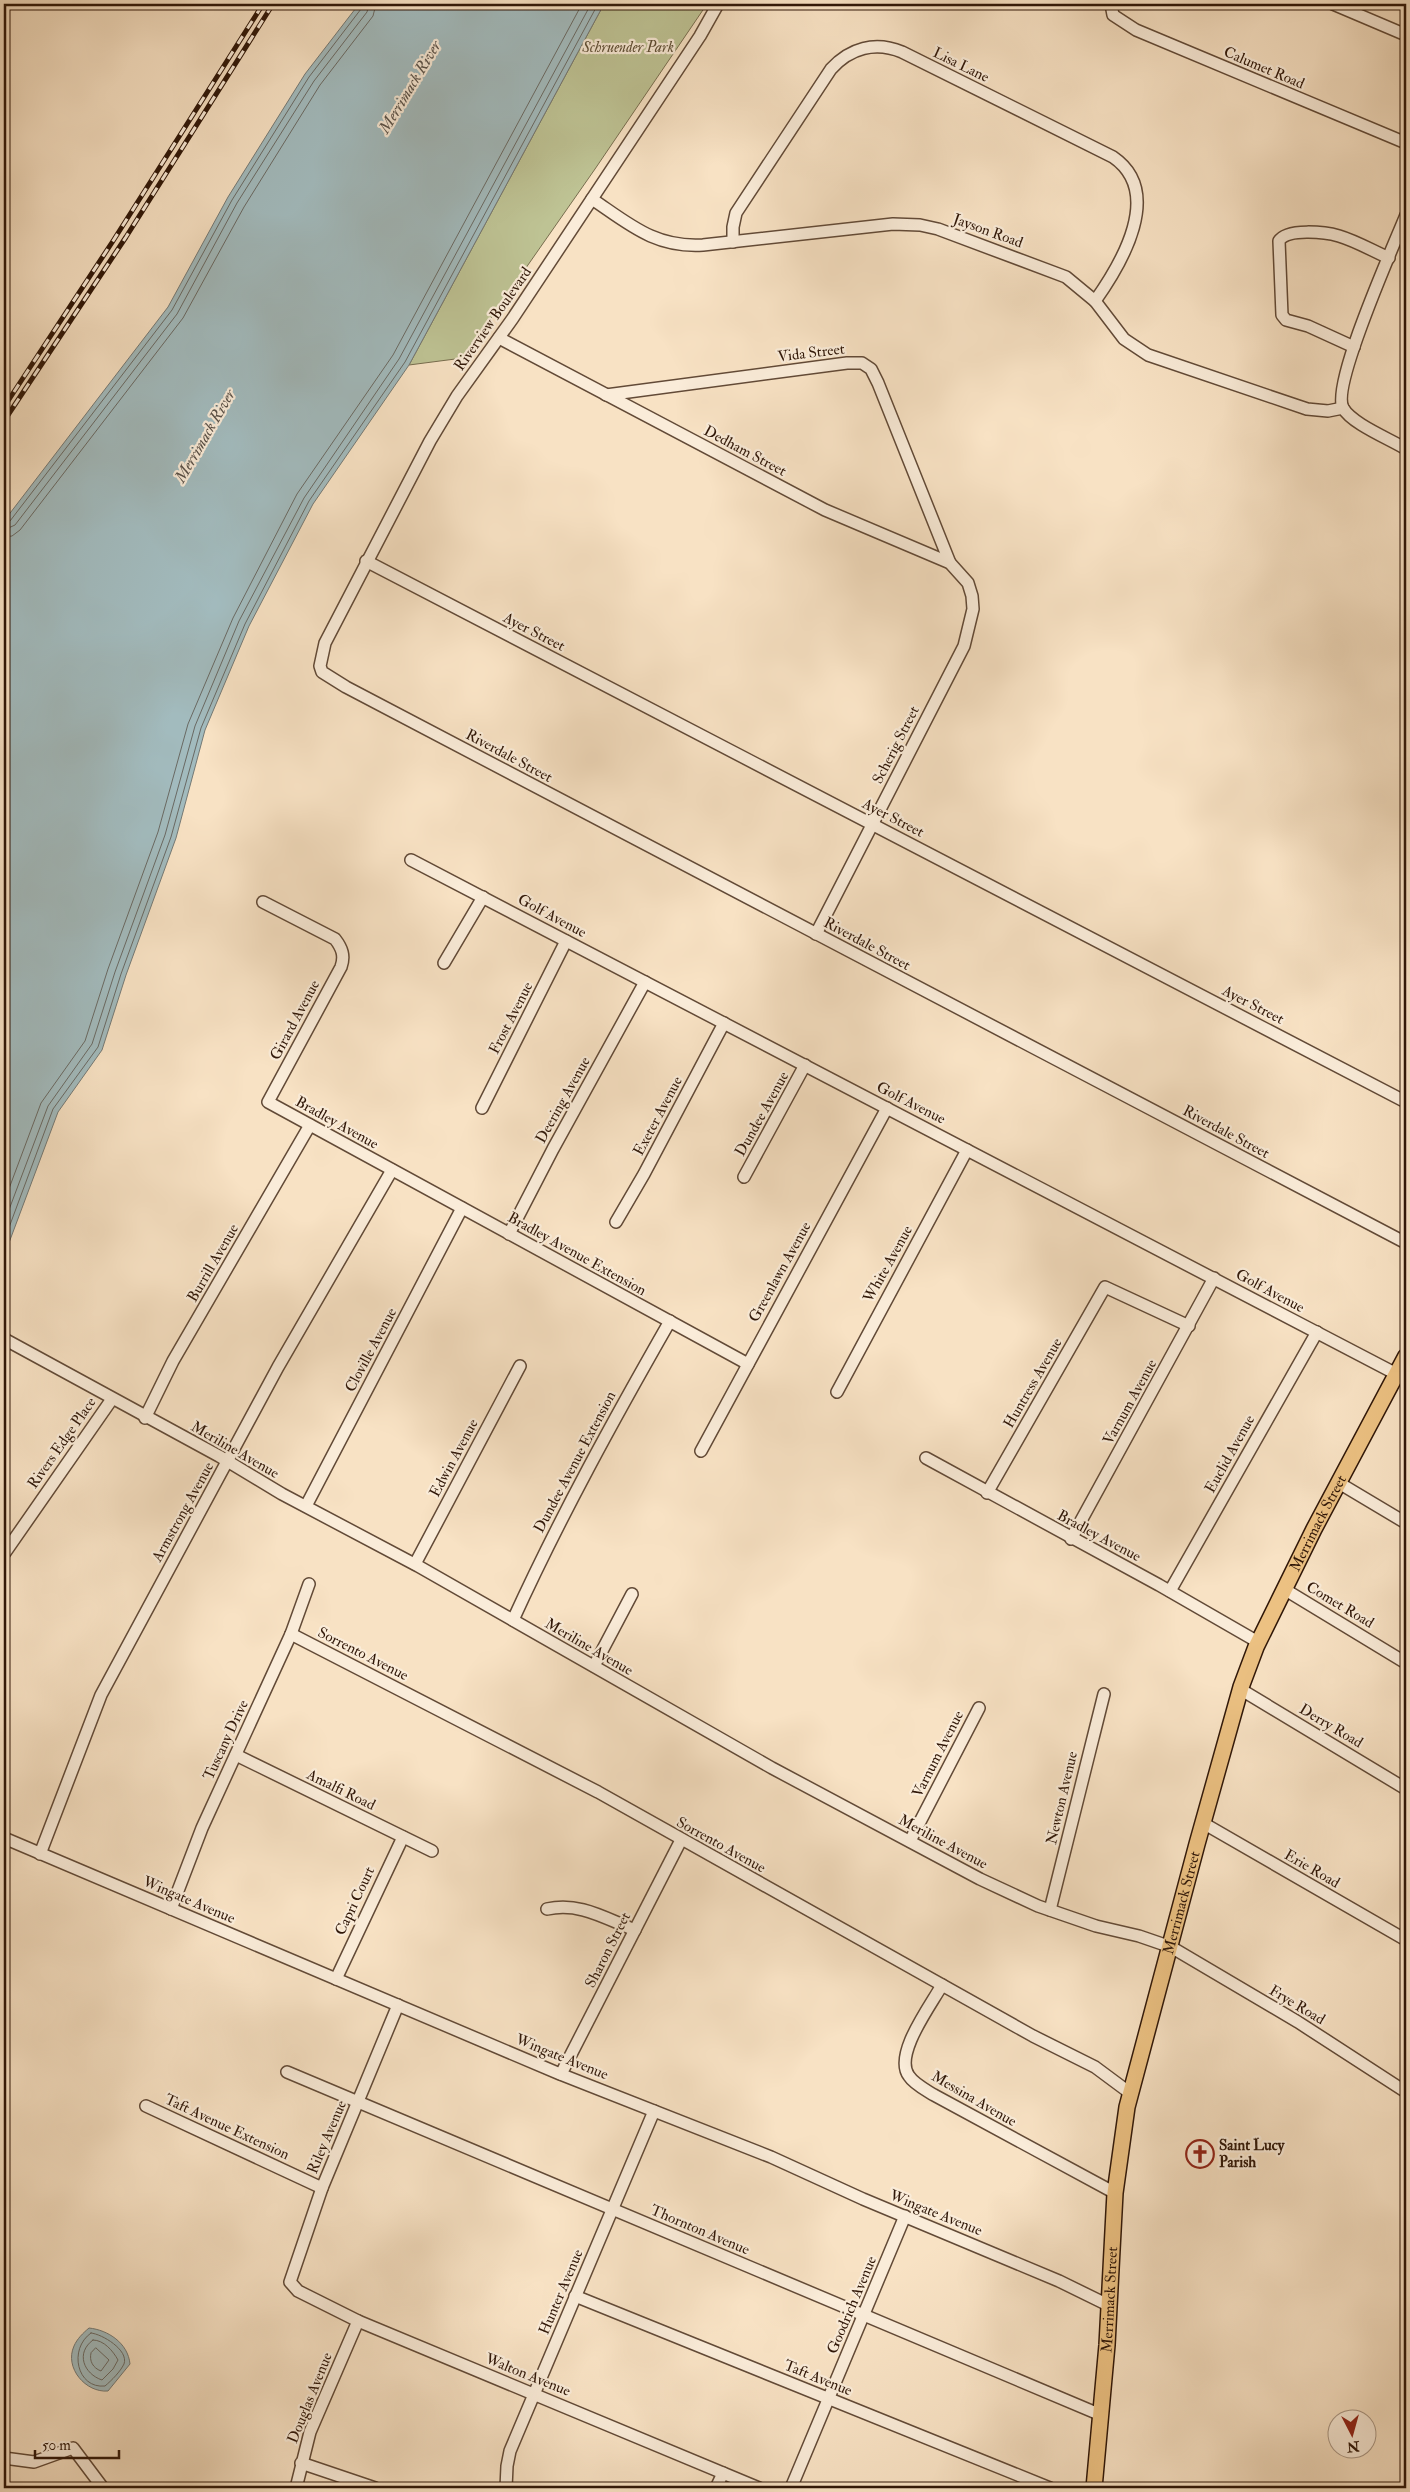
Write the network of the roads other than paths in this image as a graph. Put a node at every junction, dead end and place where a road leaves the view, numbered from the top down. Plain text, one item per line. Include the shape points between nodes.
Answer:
1 (718, 4) edge
2 (1333, 4) edge
3 (1112, 9) edge
4 (1406, 35) edge
5 (1406, 143) edge
6 (592, 199) junction
7 (1406, 215) edge
8 (733, 242) junction
9 (1389, 258) junction
10 (1095, 300) junction
11 (499, 338) junction
12 (1354, 347) junction
13 (606, 394) junction
14 (1343, 408) junction
15 (1406, 449) edge
16 (366, 561) junction
17 (950, 563) junction
18 (971, 592) joint
19 (320, 666) joint
20 (872, 825) junction
21 (411, 860) dead end
22 (483, 897) junction
23 (264, 902) dead end
24 (816, 934) junction
25 (566, 941) junction
26 (444, 963) dead end
27 (646, 982) junction
28 (724, 1023) junction
29 (805, 1066) junction
30 (268, 1102) joint
31 (1406, 1102) edge
32 (482, 1108) dead end
33 (886, 1108) junction
34 (310, 1125) junction
35 (967, 1150) junction
36 (392, 1170) junction
37 (744, 1177) dead end
38 (462, 1208) junction
39 (616, 1222) dead end
40 (509, 1234) junction
41 (1406, 1243) edge
42 (1214, 1278) junction
43 (670, 1321) junction
44 (1189, 1326) junction
45 (1317, 1332) junction
46 (6, 1340) dead end
47 (1406, 1356) edge
48 (748, 1364) junction
49 (520, 1366) dead end
50 (1402, 1376) edge
51 (837, 1392) dead end
52 (112, 1399) junction
53 (145, 1418) junction
54 (701, 1451) dead end
55 (926, 1458) dead end
56 (228, 1462) junction
57 (1339, 1482) junction
58 (987, 1493) junction
59 (306, 1506) junction
60 (1406, 1523) edge
61 (1071, 1538) junction
62 (4, 1554) edge
63 (415, 1564) junction
64 (309, 1584) dead end
65 (1284, 1589) junction
66 (1170, 1591) junction
67 (632, 1594) dead end
68 (513, 1620) junction
69 (291, 1634) junction
70 (1258, 1642) junction
71 (1406, 1663) edge
72 (594, 1666) junction
73 (1240, 1689) junction
74 (1104, 1694) dead end
75 (979, 1708) dead end
76 (236, 1755) junction
77 (1406, 1789) edge
78 (1203, 1823) junction
79 (402, 1837) junction
80 (4, 1838) edge
81 (681, 1840) junction
82 (910, 1841) junction
83 (432, 1851) dead end
84 (40, 1854) junction
85 (171, 1909) junction
86 (547, 1909) dead end
87 (1050, 1910) junction
88 (635, 1930) junction
89 (1406, 1940) edge
90 (1171, 1947) junction
91 (336, 1978) junction
92 (942, 1985) junction
93 (398, 2005) junction
94 (287, 2072) dead end
95 (561, 2074) junction
96 (1406, 2092) edge
97 (1130, 2093) junction
98 (358, 2102) junction
99 (146, 2106) dead end
100 (654, 2111) junction
101 (322, 2188) junction
102 (1115, 2193) junction
103 (612, 2209) junction
104 (905, 2216) junction
105 (290, 2282) joint
106 (576, 2296) junction
107 (1108, 2305) junction
108 (864, 2315) junction
109 (358, 2321) junction
110 (534, 2394) junction
111 (828, 2399) junction
112 (1100, 2415) junction
113 (4, 2458) edge
114 (301, 2463) junction
115 (723, 2473) junction
116 (102, 2488) edge
117 (296, 2488) edge
118 (375, 2488) edge
119 (506, 2488) edge
120 (716, 2488) edge
121 (758, 2488) edge
122 (791, 2488) edge
123 (1050, 2488) edge
124 (1094, 2488) edge

1 - 6 street, Riverview Boulevard
2 - 4 street
3 - 5 street, Calumet Road via 1136,30
6 - 8 street, Jayson Road via 659,241 685,246
6 - 11 street, Riverview Boulevard
7 - 9 street
8 - 10 street, Jayson Road via 884,224 920,225 1055,271 1076,283
8 - 10 street, Lisa Lane via 736,213 830,68 855,51 884,47 902,52 1113,157 1124,167 1137,194 1135,221 1116,269
9 - 12 street
9 - 12 street via 1338,236 1290,233 1279,241 1282,315 1286,320 1308,326
10 - 14 street, Jayson Road via 1124,339 1153,357 1299,407 1321,411
11 - 13 street, Dedham Street
11 - 16 street, Riverview Boulevard via 452,403
12 - 14 street via 1341,389
13 - 17 street, Dedham Street via 826,510
13 - 17 street, Vida Street via 862,363 871,369 885,398
14 - 15 street via 1354,419
16 - 19 street, Riverview Boulevard via 325,643
16 - 20 street, Ayer Street
17 - 18 street, Dedham Street via 968,583
18 - 20 street, Scherig Street via 973,608 964,646
19 - 24 street, Riverdale Street via 322,672 337,683
20 - 24 street, Scherig Street
20 - 31 street, Ayer Street
21 - 22 street, Golf Avenue
22 - 25 street, Golf Avenue
22 - 26 street
23 - 30 street, Girard Avenue via 335,939 344,958
24 - 41 street, Riverdale Street
25 - 27 street, Golf Avenue
25 - 32 street, Frost Avenue
27 - 28 street, Golf Avenue
27 - 40 street, Deering Avenue
28 - 29 street, Golf Avenue
28 - 39 street, Exeter Avenue
29 - 33 street, Golf Avenue
29 - 37 street, Dundee Avenue
30 - 34 street, Bradley Avenue
33 - 35 street, Golf Avenue
33 - 48 street, Greenlawn Avenue
34 - 36 street, Bradley Avenue
34 - 53 street, Burrill Avenue via 173,1361
35 - 42 street, Golf Avenue
35 - 51 street, White Avenue
36 - 38 street, Bradley Avenue Extension
36 - 56 street, Armstrong Avenue via 294,1338
38 - 40 street, Bradley Avenue Extension
38 - 59 street, Cloville Avenue
40 - 43 street, Bradley Avenue Extension
42 - 44 street, Varnum Avenue
42 - 45 street, Golf Avenue
43 - 48 street, Bradley Avenue Extension
43 - 68 street, Dundee Avenue Extension via 550,1538
44 - 58 street, Huntress Avenue via 1105,1287
44 - 61 street, Varnum Avenue
45 - 50 street, Golf Avenue
45 - 66 street, Euclid Avenue
46 - 52 street, Meriline Avenue
47 - 50 main road, Merrimack Street
48 - 54 street, Greenlawn Avenue
49 - 63 street, Edwin Avenue
50 - 57 main road, Merrimack Street
52 - 53 street, Meriline Avenue
52 - 62 street, Rivers Edge Place
53 - 56 street, Meriline Avenue
55 - 58 street, Bradley Avenue
56 - 59 street, Meriline Avenue
56 - 84 street, Armstrong Avenue via 101,1694
57 - 60 street
57 - 65 main road, Merrimack Street
58 - 61 street, Bradley Avenue
59 - 63 street, Meriline Avenue
61 - 66 street, Bradley Avenue
63 - 68 street, Meriline Avenue
64 - 69 street, Tuscany Drive
65 - 70 main road, Merrimack Street
65 - 71 street, Comet Road
66 - 70 street, Bradley Avenue
67 - 72 street
68 - 72 street, Meriline Avenue
69 - 76 street, Tuscany Drive
69 - 81 street, Sorrento Avenue via 527,1755
70 - 73 main road, Merrimack Street
72 - 82 street, Meriline Avenue via 772,1768
73 - 77 street, Derry Road
73 - 78 main road, Merrimack Street
74 - 87 street, Newton Avenue
75 - 82 street, Varnum Avenue
76 - 79 street, Amalfi Road
76 - 85 street, Tuscany Drive via 202,1828
78 - 89 street, Erie Road
78 - 90 main road, Merrimack Street
79 - 83 street, Amalfi Road
79 - 91 street, Capri Court
80 - 84 street, Wingate Avenue
81 - 88 street, Sharon Street
81 - 92 street, Sorrento Avenue
82 - 87 street, Meriline Avenue via 980,1879
84 - 85 street, Wingate Avenue
85 - 91 street, Wingate Avenue
86 - 88 street via 563,1906 580,1908
87 - 90 street, Meriline Avenue
88 - 95 street, Sharon Street
90 - 96 street, Frye Road via 1298,2022
90 - 97 main road, Merrimack Street
91 - 93 street, Wingate Avenue
92 - 97 street, Sorrento Avenue via 1095,2067
92 - 102 street, Messina Avenue via 906,2048 905,2067 909,2077 934,2095
93 - 95 street, Wingate Avenue
93 - 98 street, Riley Avenue
94 - 98 street, Thornton Avenue
95 - 100 street, Wingate Avenue
97 - 102 main road, Merrimack Street
98 - 101 street, Riley Avenue
98 - 103 street, Thornton Avenue
99 - 101 street, Taft Avenue Extension
100 - 103 street, Hunter Avenue
100 - 104 street, Wingate Avenue via 771,2157
101 - 105 street, Riley Avenue
102 - 107 main road, Merrimack Street
103 - 106 street, Hunter Avenue
103 - 108 street, Thornton Avenue
104 - 107 street, Wingate Avenue
104 - 108 street, Goodrich Avenue
105 - 109 street, Walton Avenue via 298,2291
106 - 110 street, Hunter Avenue
106 - 111 street, Taft Avenue
107 - 112 main road, Merrimack Street
108 - 111 street, Goodrich Avenue
108 - 112 street, Thornton Avenue
109 - 110 street, Walton Avenue
109 - 114 street, Douglas Avenue via 315,2419
110 - 115 street, Walton Avenue
110 - 119 street, Hunter Avenue via 508,2459
111 - 122 street, Goodrich Avenue
111 - 123 street, Taft Avenue
112 - 124 main road, Merrimack Street
113 - 116 street via 34,2462 73,2448
114 - 117 street, Douglas Avenue
114 - 118 street
115 - 120 street
115 - 121 street, Walton Avenue

